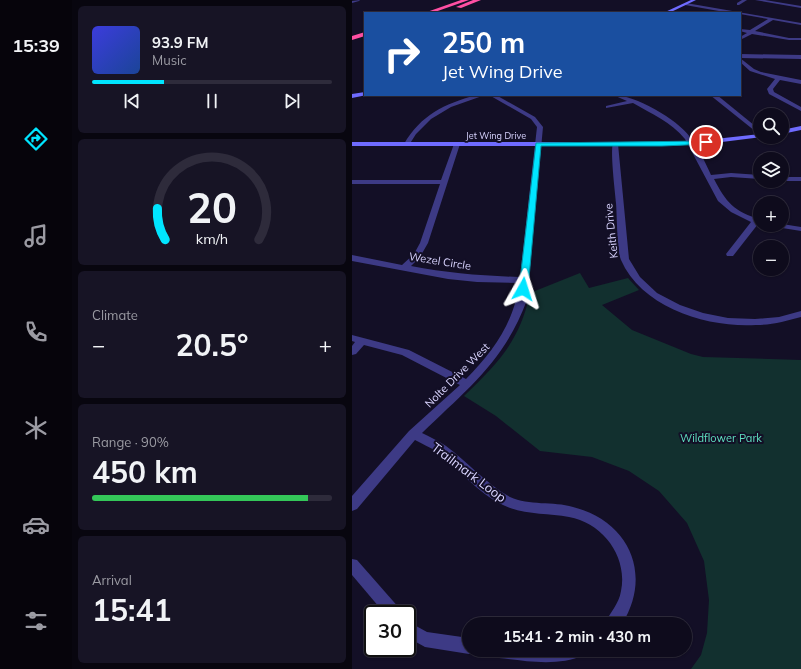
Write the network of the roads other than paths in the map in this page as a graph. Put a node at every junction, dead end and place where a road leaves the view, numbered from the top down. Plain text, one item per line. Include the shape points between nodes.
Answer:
1 (358, 0) edge
2 (466, 0) edge
3 (478, 0) edge
4 (694, 0) edge
5 (745, 0) edge
6 (757, 0) edge
7 (352, 2) edge
8 (686, 4) junction
9 (738, 4) dead end
10 (801, 7) edge
11 (710, 8) junction
12 (430, 12) edge
13 (444, 12) edge
14 (667, 12) edge
15 (703, 12) edge
16 (733, 12) edge
17 (741, 13) edge
18 (792, 13) dead end
19 (772, 19) junction
20 (801, 24) edge
21 (741, 30) edge
22 (751, 32) junction
23 (364, 34) edge
24 (352, 38) edge
25 (364, 38) edge
26 (741, 38) edge
27 (801, 39) edge
28 (352, 42) edge
29 (801, 57) edge
30 (741, 58) edge
31 (741, 60) edge
32 (779, 78) junction
33 (801, 82) edge
34 (364, 94) edge
35 (352, 96) edge
36 (479, 96) edge
37 (494, 96) edge
38 (619, 96) edge
39 (714, 96) edge
40 (634, 101) junction
41 (608, 107) dead end
42 (801, 109) edge
43 (436, 113) junction
44 (444, 114) dead end
45 (753, 127) edge
46 (801, 128) edge
47 (789, 131) edge
48 (753, 137) edge
49 (690, 143) junction
50 (352, 144) edge
51 (407, 144) junction
52 (457, 144) junction
53 (538, 144) junction
54 (615, 144) junction
55 (708, 177) junction
56 (753, 177) edge
57 (789, 179) edge
58 (801, 179) edge
59 (352, 182) edge
60 (444, 182) junction
61 (753, 219) edge
62 (753, 227) edge
63 (789, 228) edge
64 (801, 230) edge
65 (730, 254) dead end
66 (352, 258) edge
67 (404, 268) junction
68 (524, 280) junction
69 (801, 314) edge
70 (357, 339) edge
71 (352, 352) edge
72 (467, 384) junction
73 (413, 434) junction
74 (352, 505) edge
75 (352, 565) edge
76 (387, 605) edge
77 (617, 617) edge
78 (416, 634) edge
79 (462, 645) edge

1 - 7 street
2 - 12 highway
3 - 13 highway
4 - 8 main road
5 - 9 street
6 - 10 street
8 - 11 street
8 - 14 main road
10 - 18 street
11 - 15 street
11 - 16 street
17 - 19 street
19 - 20 street
19 - 22 street
21 - 22 street
22 - 26 street
22 - 27 street via 792,40
23 - 24 highway
25 - 28 highway
29 - 30 street
31 - 32 street via 744,66 752,71
32 - 33 street
32 - 42 street via 770,89 771,93
34 - 35 main road
36 - 43 street
37 - 53 street, Nolte Drive West via 536,121 540,127
38 - 40 street
39 - 45 street
40 - 41 street
40 - 49 street via 677,126
43 - 44 street
43 - 51 street via 417,127
46 - 47 main road
48 - 49 main road, Jet Wing Drive
49 - 54 main road, Jet Wing Drive
49 - 55 street
50 - 51 main road, Jet Wing Drive
51 - 52 main road, Jet Wing Drive
52 - 53 main road, Jet Wing Drive
52 - 60 street
53 - 54 main road, Jet Wing Drive
53 - 68 street, Nolte Drive West
54 - 69 street, Keith Drive via 625,259 638,282 670,304 712,318 754,322 784,319
55 - 56 street
55 - 61 street via 725,205
57 - 58 street
59 - 60 street
60 - 67 street via 424,243 417,255
62 - 65 street
63 - 64 street
66 - 67 street, Wezel Circle
67 - 68 street, Wezel Circle via 478,279
68 - 72 street, Nolte Drive West via 519,312 509,334 492,358
70 - 71 street
70 - 72 street via 405,352
72 - 73 street, Nolte Drive West
73 - 74 street, Nolte Drive West
73 - 77 street, Trailmark Loop via 444,451 488,490 507,501 524,506 578,513 598,522 614,536 625,555 630,578 623,608
75 - 76 street
78 - 79 street via 425,639

